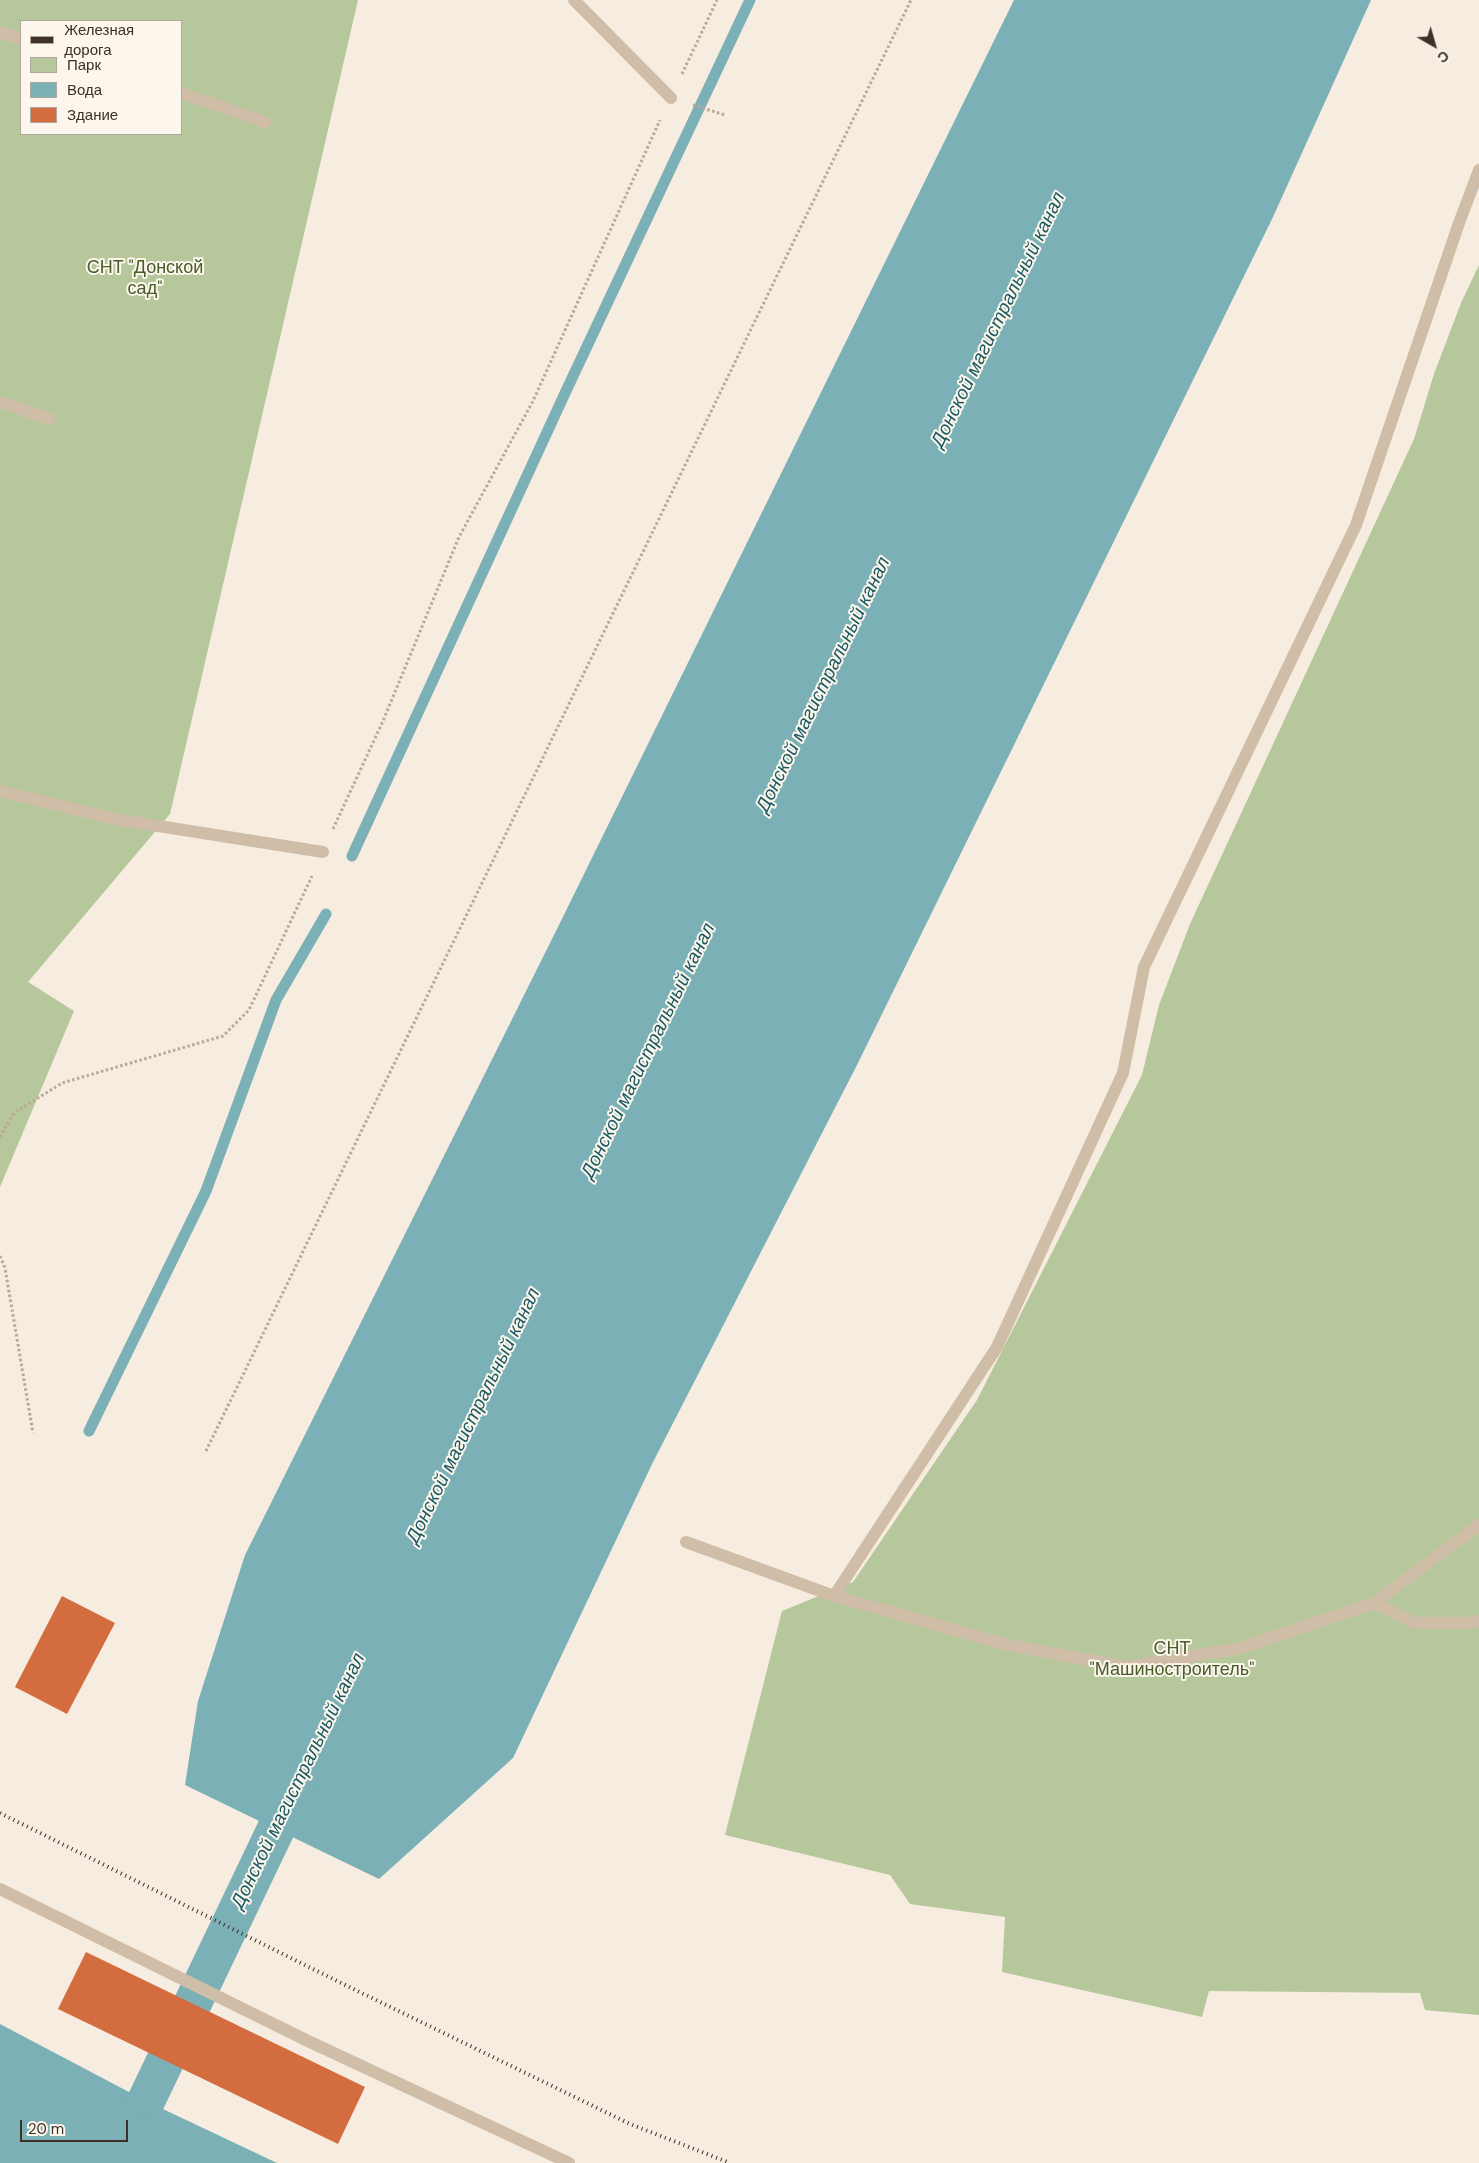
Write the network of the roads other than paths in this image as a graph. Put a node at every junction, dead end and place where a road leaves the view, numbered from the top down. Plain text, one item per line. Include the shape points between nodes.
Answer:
1 (574, 0) edge
2 (0, 32) edge
3 (20, 39) edge
4 (182, 93) edge
5 (671, 98) road end
6 (265, 122) dead end
7 (1479, 170) edge
8 (0, 402) edge
9 (49, 419) dead end
10 (0, 791) edge
11 (323, 852) road end
12 (1479, 1525) edge
13 (686, 1542) dead end
14 (834, 1596) junction
15 (1374, 1603) junction
16 (1479, 1621) edge
17 (0, 1889) edge
18 (569, 2163) edge

1 - 5 lane
2 - 3 lane
4 - 6 lane
7 - 14 lane via 1356,525 1144,967 1123,1073 997,1346
8 - 9 lane
10 - 11 lane via 114,819
12 - 15 lane
13 - 14 lane
14 - 15 lane via 1008,1644 1127,1667 1241,1648
15 - 16 lane via 1414,1623
17 - 18 lane via 308,2041

